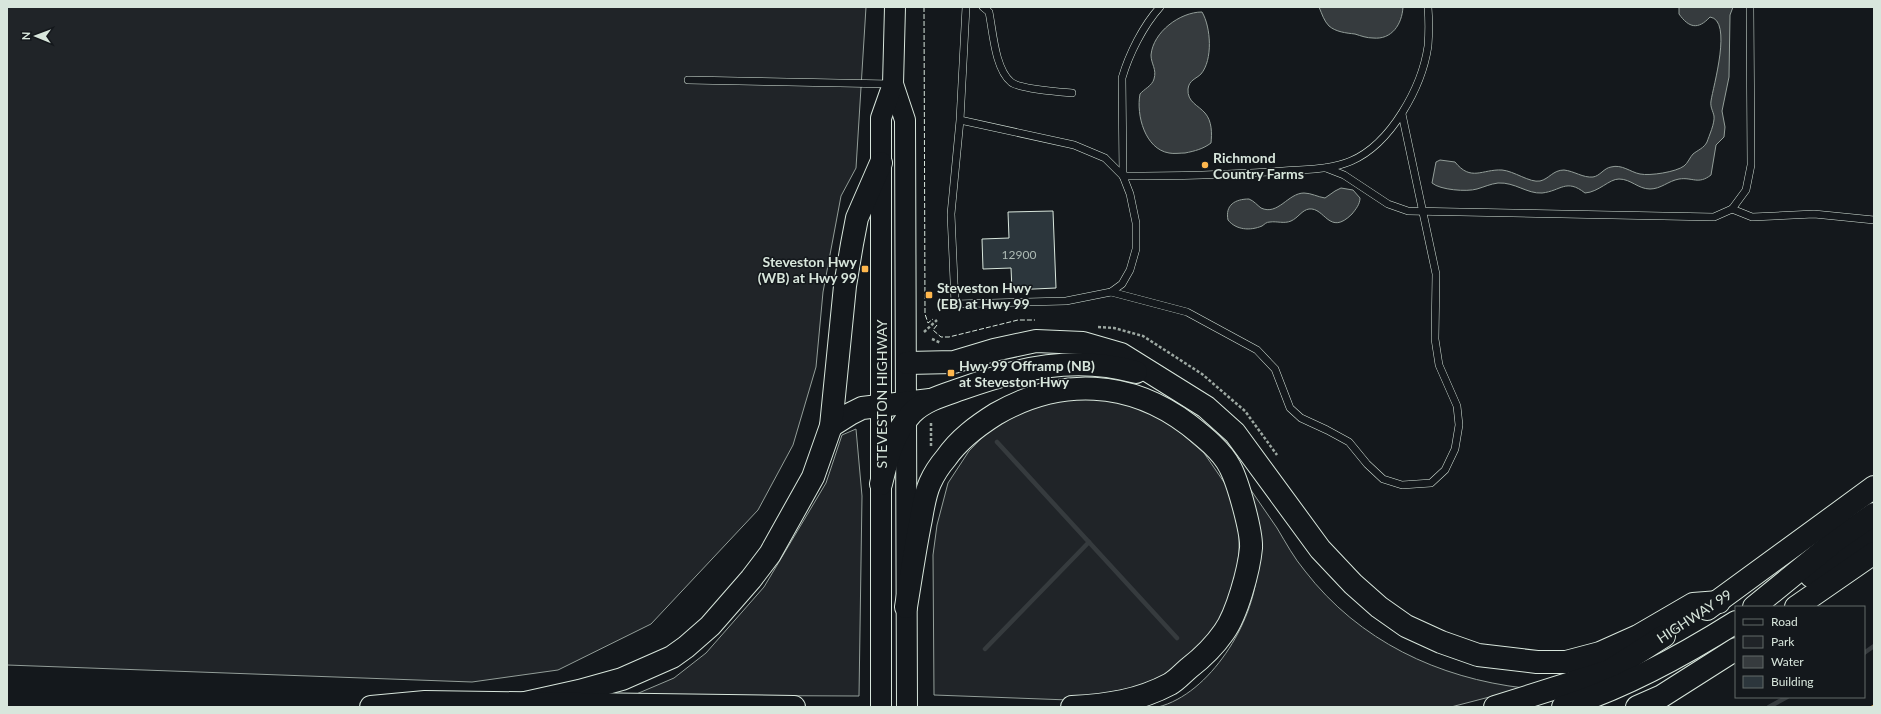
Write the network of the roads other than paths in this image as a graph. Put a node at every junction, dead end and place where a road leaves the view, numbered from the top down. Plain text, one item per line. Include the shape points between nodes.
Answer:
1 (895, 7) edge
2 (966, 7) edge
3 (984, 7) edge
4 (1160, 7) edge
5 (1428, 7) edge
6 (1750, 7) edge
7 (688, 80) dead end
8 (893, 84) junction
9 (1072, 93) dead end
10 (1402, 114) junction
11 (960, 120) junction
12 (881, 163) junction
13 (1326, 168) junction
14 (1123, 176) junction
15 (1732, 209) junction
16 (1423, 212) junction
17 (1874, 220) edge
18 (1111, 292) junction
19 (907, 364) junction
20 (1157, 377) junction
21 (880, 405) junction
22 (907, 411) junction
23 (831, 426) junction
24 (882, 484) junction
25 (1874, 487) edge
26 (1874, 514) edge
27 (1874, 532) edge
28 (1874, 553) edge
29 (1719, 602) junction
30 (906, 606) junction
31 (1755, 606) edge
32 (1762, 606) edge
33 (1797, 606) edge
34 (1735, 623) edge
35 (1735, 650) edge
36 (525, 703) junction
37 (371, 707) edge
38 (794, 707) edge
39 (881, 707) edge
40 (906, 707) edge
41 (1072, 707) edge
42 (1495, 707) edge
43 (1563, 707) edge
44 (1637, 707) edge

1 - 8 main road, STEVESTON HIGHWAY
2 - 11 lane
3 - 9 lane via 989,12 1000,67 1012,83
4 - 14 lane via 1151,17 1122,78
5 - 10 lane via 1425,61
6 - 15 lane via 1751,165 1746,190
7 - 8 lane
8 - 12 main road, STEVESTON HIGHWAY via 881,118
8 - 19 main road, STEVESTON HIGHWAY via 905,120
10 - 13 lane via 1371,149 1352,161
10 - 16 lane
11 - 14 lane via 1074,145 1105,158
11 - 18 lane via 951,214 955,304 1066,301
12 - 21 main road, STEVESTON HIGHWAY
12 - 23 highway via 857,218 853,237 845,286
13 - 14 lane via 1220,176
13 - 16 lane via 1344,175 1388,204 1408,211
14 - 18 lane via 1136,223 1136,249 1130,270 1122,284
15 - 16 lane via 1714,216
15 - 17 lane via 1752,217 1814,214
16 - 18 lane via 1436,274 1435,339 1439,364 1457,406 1459,425 1455,449 1445,470 1431,483 1402,485 1383,479 1366,464 1348,442 1301,418 1290,408 1275,369 1257,350 1187,312
19 - 20 highway via 954,362 1036,341 1083,342 1121,354
19 - 22 main road, STEVESTON HIGHWAY
20 - 22 highway via 1118,366 1039,366 997,376 932,409
20 - 29 highway via 1206,407 1235,433 1320,549 1353,584 1406,626 1441,642 1478,655 1537,662 1566,662 1600,653 1638,636 1693,604
21 - 22 highway
21 - 23 highway via 856,411
21 - 24 main road, STEVESTON HIGHWAY
22 - 24 highway via 894,439
22 - 30 main road, STEVESTON HIGHWAY
23 - 36 highway via 813,477 770,554 751,580 686,648 622,679
24 - 39 main road, STEVESTON HIGHWAY
25 - 29 highway, HIGHWAY 99
26 - 31 highway via 1835,541
27 - 32 highway via 1847,553
28 - 33 highway
29 - 42 highway, HIGHWAY 99 via 1609,671
30 - 40 main road, STEVESTON HIGHWAY
30 - 41 highway via 915,543 930,484 946,456 977,426 1011,406 1048,392 1085,387 1110,389 1138,396 1177,416 1206,438 1230,466 1243,503 1251,546 1243,590 1225,631 1201,659 1172,683 1137,699
34 - 43 highway via 1627,682
35 - 44 highway via 1662,696
36 - 37 highway via 425,702
36 - 38 highway

